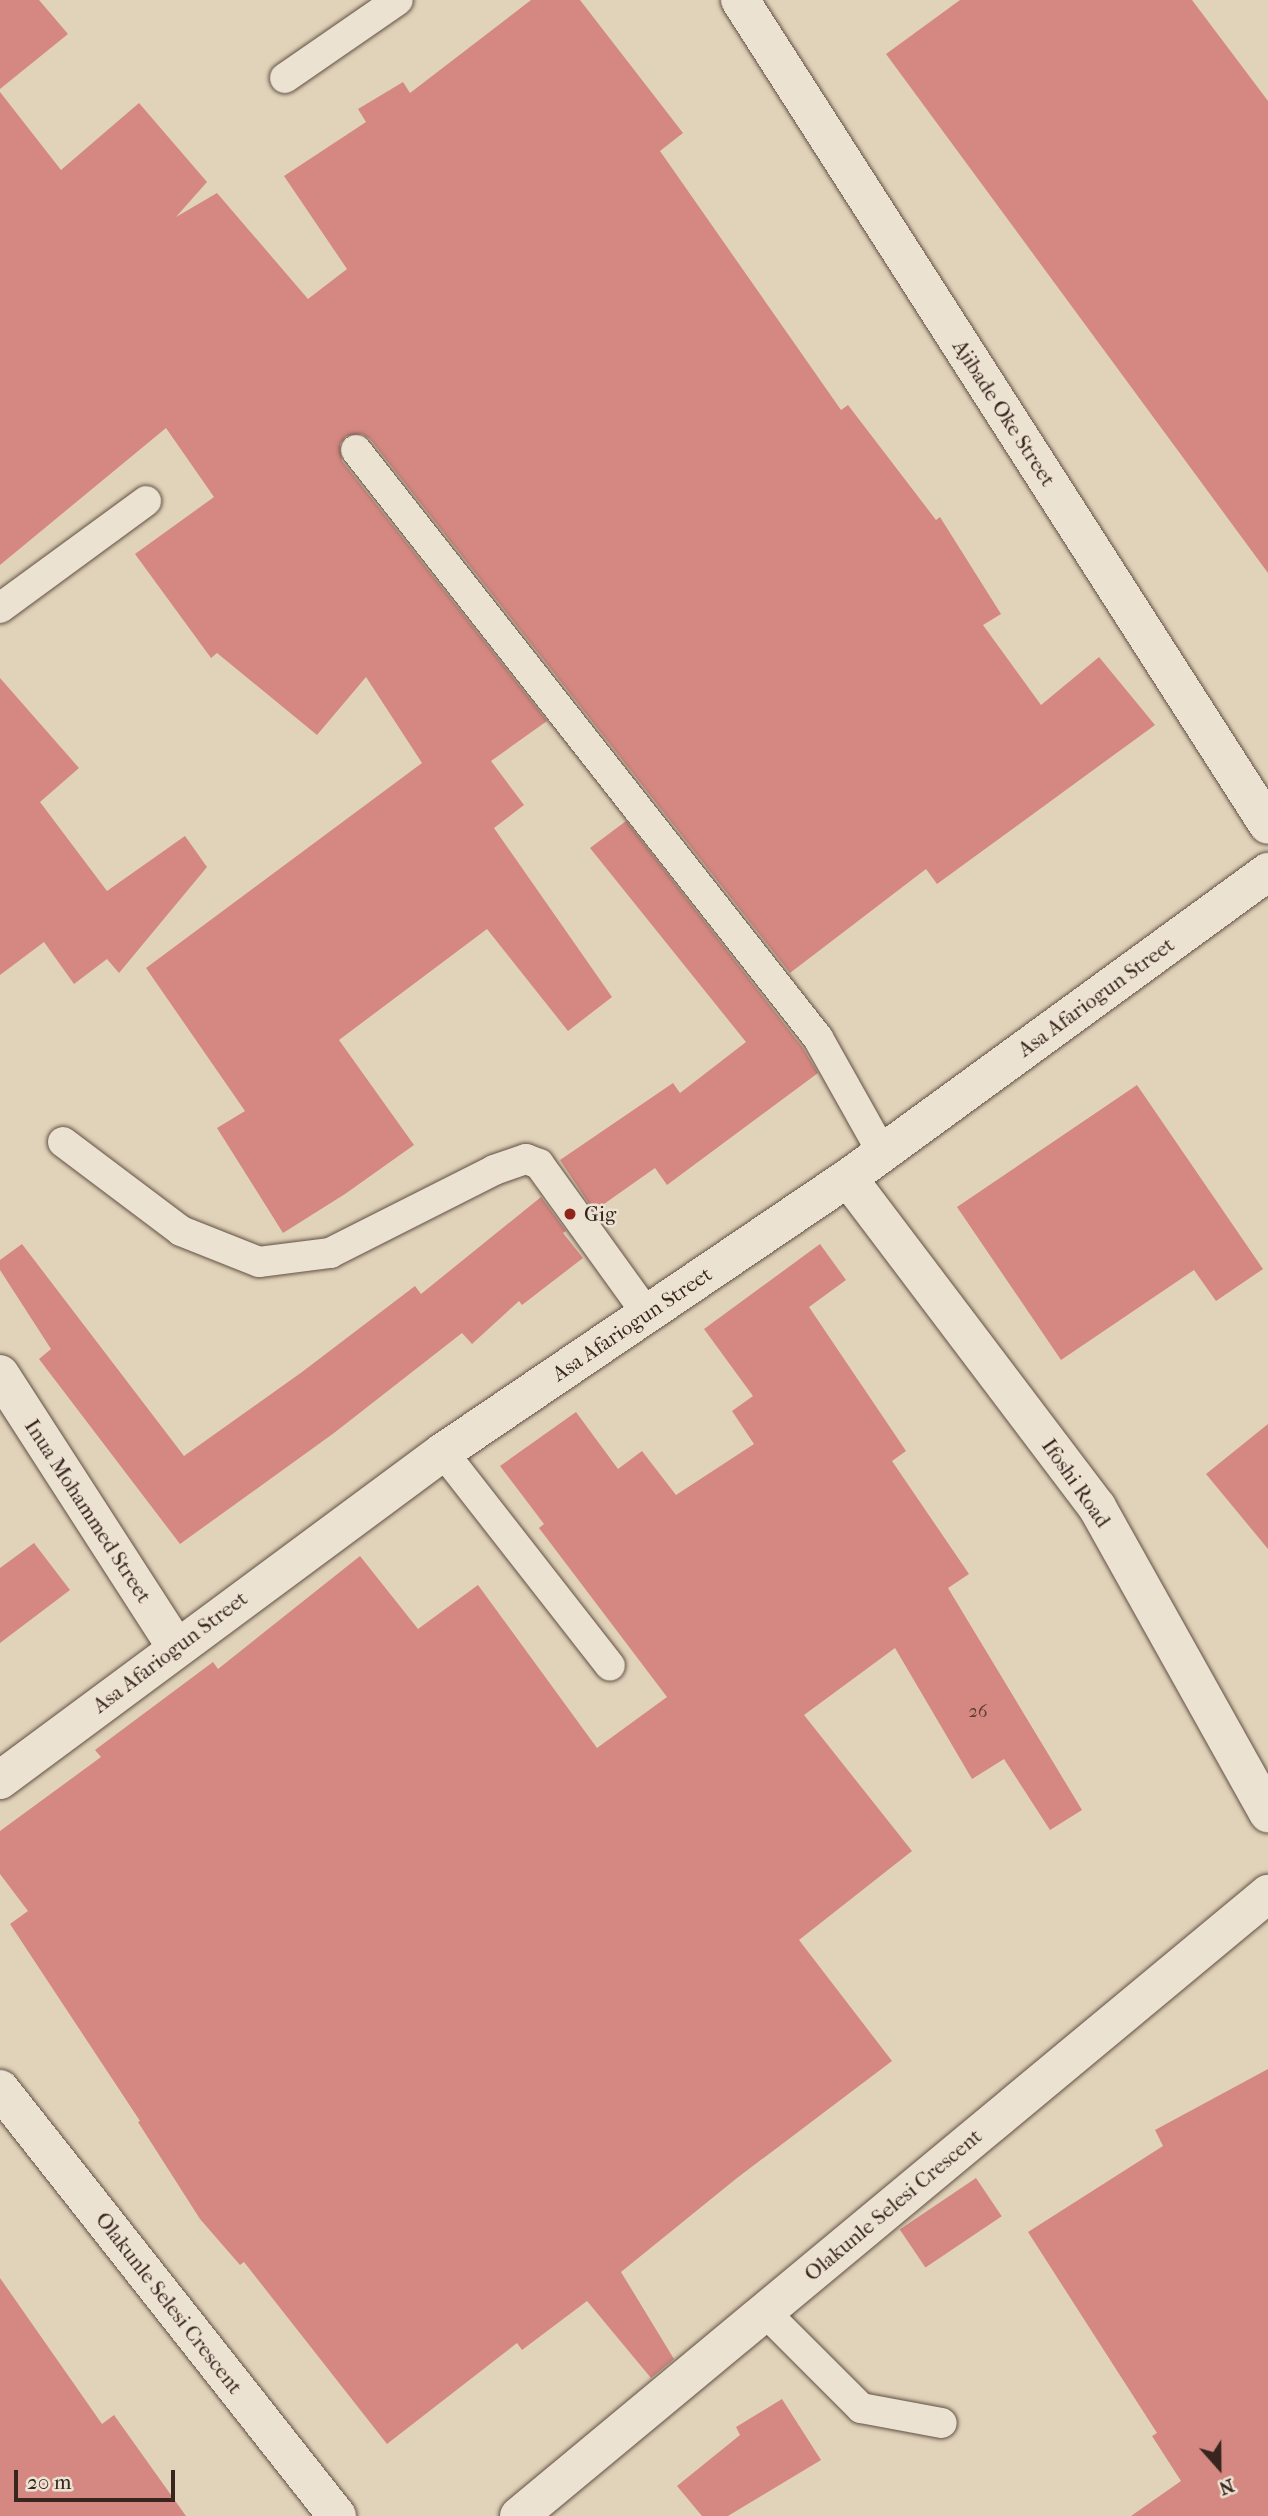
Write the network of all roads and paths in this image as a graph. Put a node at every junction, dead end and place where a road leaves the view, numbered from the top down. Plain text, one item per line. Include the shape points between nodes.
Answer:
1 (398, 0) edge
2 (740, 0) edge
3 (285, 78) dead end
4 (356, 450) dead end
5 (146, 501) dead end
6 (0, 608) edge
7 (1268, 825) edge
8 (1268, 872) edge
9 (63, 1142) dead end
10 (882, 1152) junction
11 (848, 1178) junction
12 (647, 1314) junction
13 (0, 1374) edge
14 (443, 1452) junction
15 (176, 1647) junction
16 (610, 1666) dead end
17 (0, 1780) edge
18 (1268, 1813) edge
19 (1268, 1894) edge
20 (0, 2089) edge
21 (765, 2312) junction
22 (942, 2423) dead end
23 (337, 2516) edge
24 (519, 2516) edge

1 - 3 lane
2 - 7 street, Ajibade Oke Street
4 - 10 lane via 818,1038
5 - 6 lane
8 - 10 street, Asa Afariogun Street
9 - 12 lane via 181,1231 259,1262 330,1253 494,1170 526,1159 540,1164
10 - 11 street, Asa Afariogun Street
11 - 12 street, Asa Afariogun Street
11 - 18 street, Ifoshi Road via 1097,1507
12 - 14 street, Asa Afariogun Street
13 - 15 street, Inua Mohammed Street
14 - 15 street, Asa Afariogun Street
14 - 16 lane
15 - 17 street, Asa Afariogun Street
19 - 21 street, Olakunle Selesi Crescent
20 - 23 street, Olakunle Selesi Crescent
21 - 22 lane via 861,2408
21 - 24 street, Olakunle Selesi Crescent

